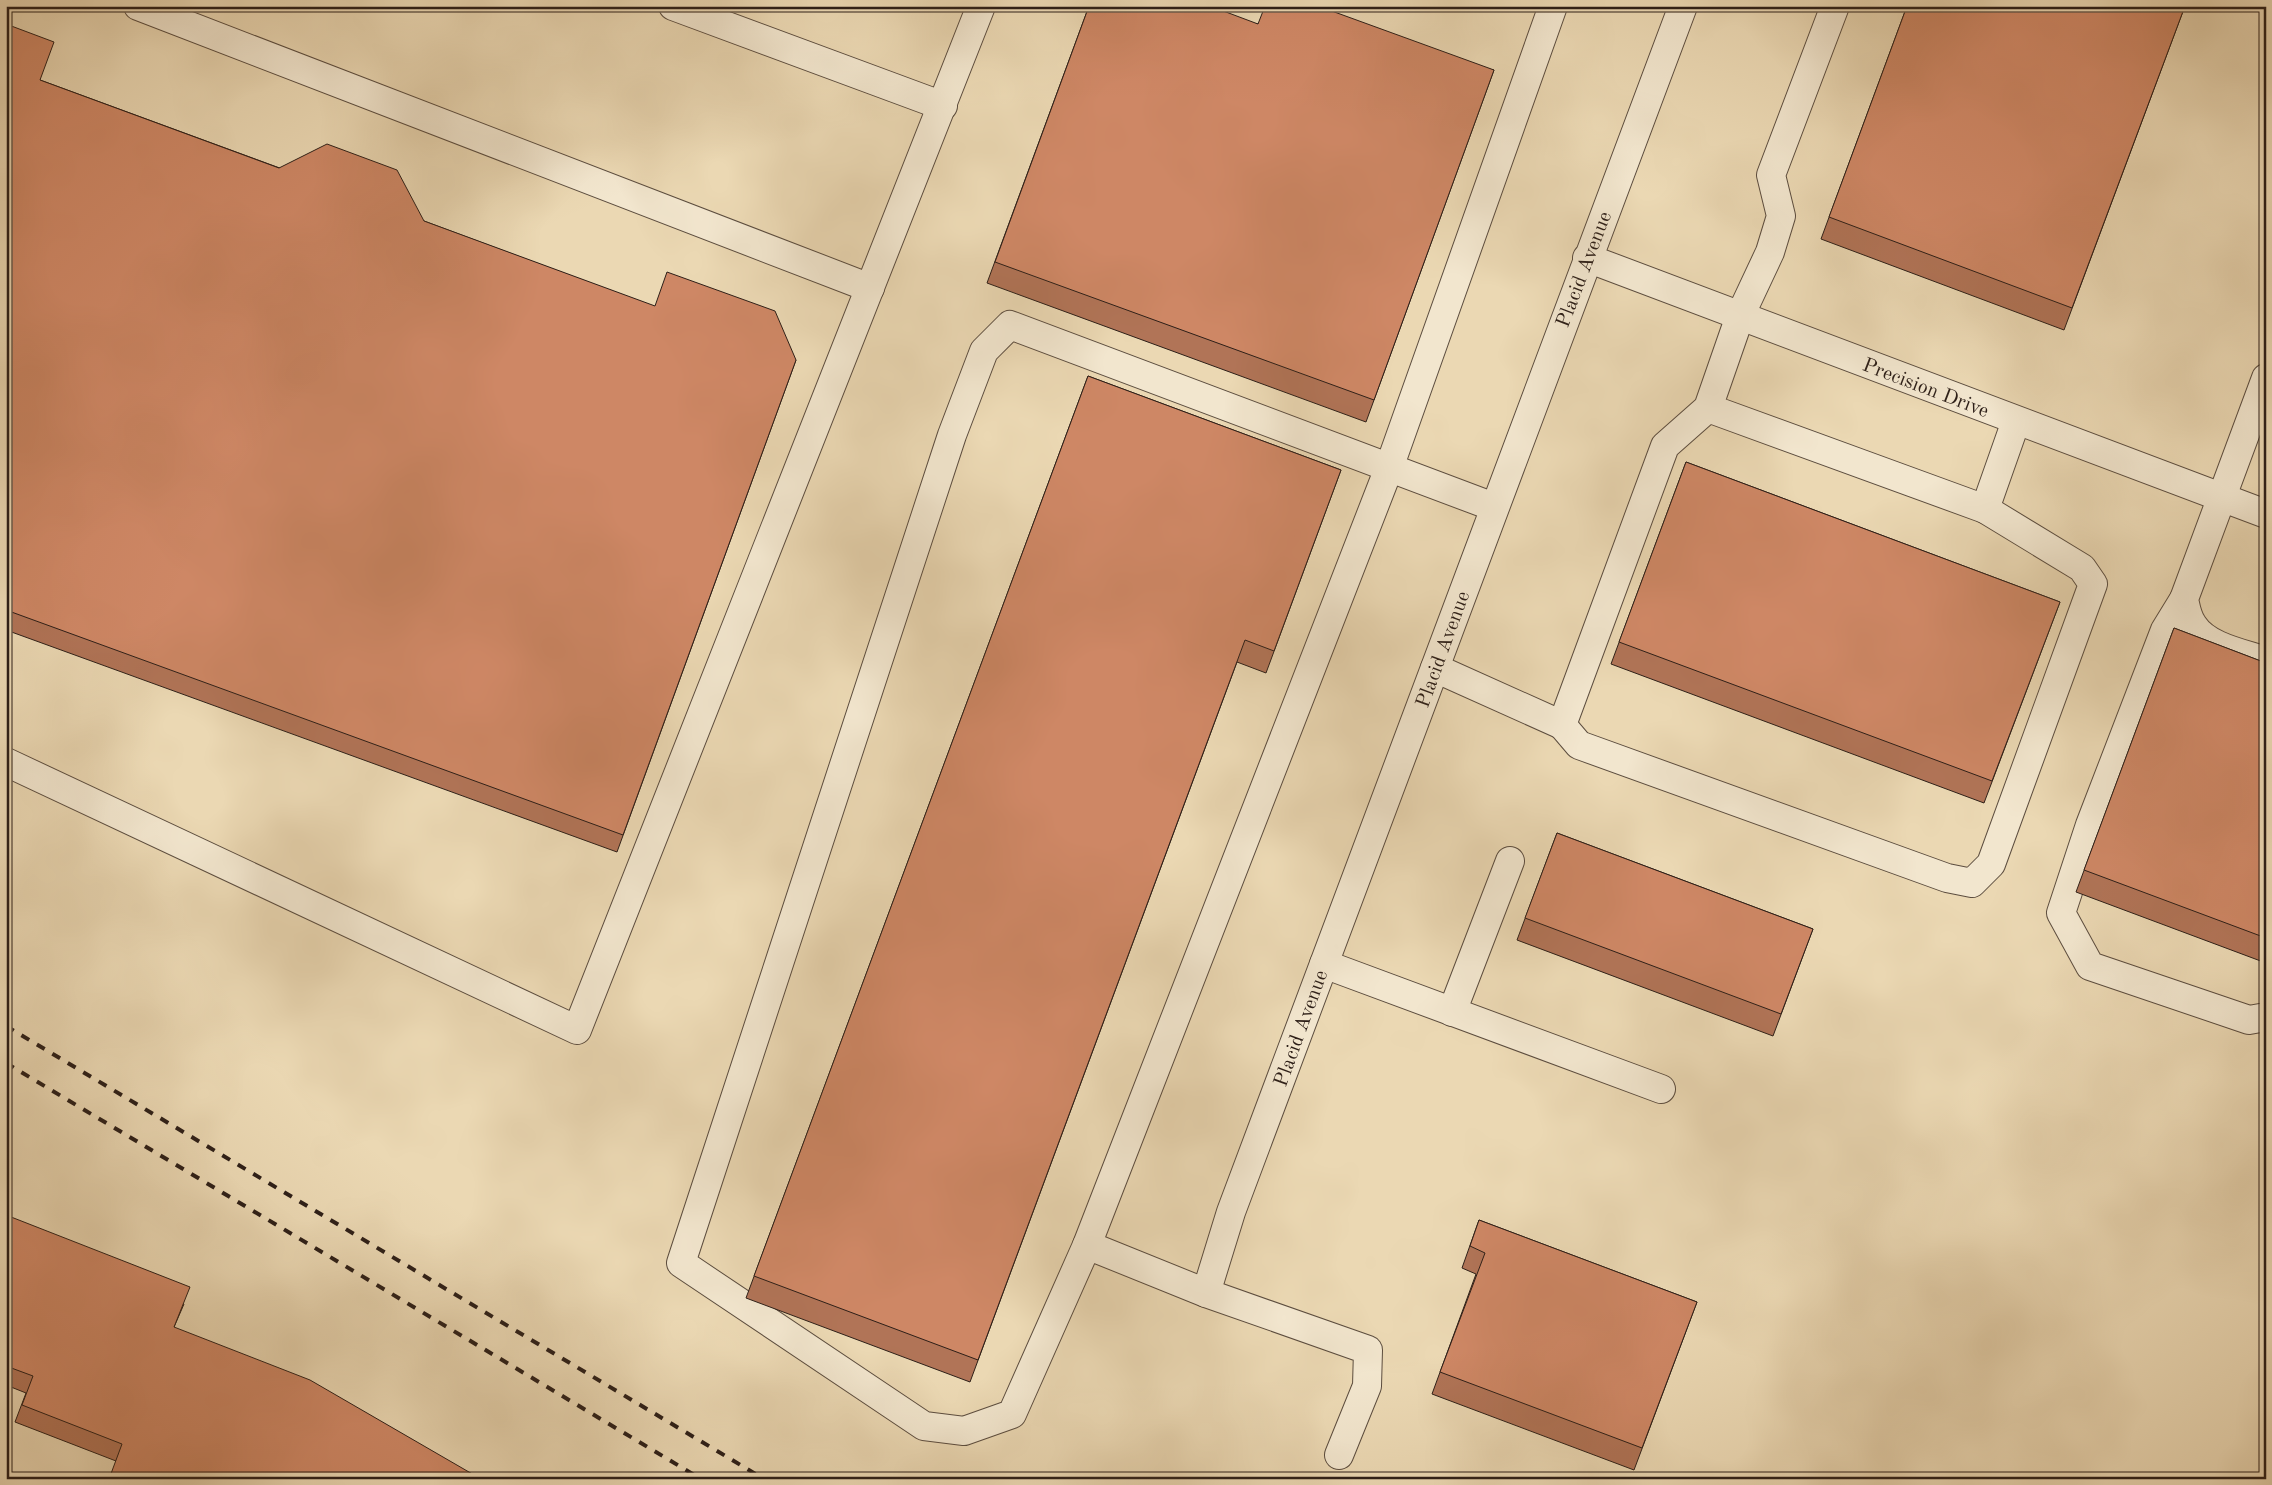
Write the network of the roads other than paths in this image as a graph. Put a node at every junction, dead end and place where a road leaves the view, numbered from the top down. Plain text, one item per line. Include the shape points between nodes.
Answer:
1 (138, 6) edge
2 (673, 6) edge
3 (980, 6) edge
4 (1553, 6) edge
5 (1835, 6) edge
6 (1681, 7) edge
7 (943, 106) junction
8 (1587, 258) junction
9 (870, 288) junction
10 (1740, 316) junction
11 (2265, 382) edge
12 (1708, 408) junction
13 (2016, 422) junction
14 (1389, 468) junction
15 (2221, 498) junction
16 (1494, 508) junction
17 (1985, 508) junction
18 (2266, 514) edge
19 (2184, 599) junction
20 (2266, 661) edge
21 (1435, 668) junction
22 (1562, 725) junction
23 (6, 762) edge
24 (1510, 862) dead end
25 (1324, 964) junction
26 (1452, 1012) junction
27 (2266, 1016) edge
28 (1661, 1089) dead end
29 (1088, 1245) junction
30 (1206, 1293) junction
31 (1339, 1455) dead end

1 - 9 street
2 - 7 street
3 - 7 street
4 - 14 street
5 - 10 street via 1771,175 1782,216 1770,252
6 - 8 street, Placid Avenue
7 - 9 street
8 - 10 street, Precision Drive
8 - 16 street, Placid Avenue
9 - 23 street via 577,1030
10 - 12 street
10 - 13 street, Precision Drive
11 - 15 street
12 - 17 street
12 - 22 street via 1665,446
13 - 15 street, Precision Drive
13 - 17 street
14 - 16 street
14 - 29 street
14 - 29 street via 1010,326 984,351 952,435 681,1263 924,1426 964,1431 1012,1414
15 - 18 street, Precision Drive
15 - 19 street
16 - 21 street, Placid Avenue
17 - 22 street via 2082,568 2093,584 1991,864 1972,883 1947,878 1579,745
19 - 20 street via 2193,626 2213,643
19 - 27 street via 2165,630 2090,825 2061,913 2090,966 2249,1020
21 - 22 street
21 - 25 street, Placid Avenue
24 - 26 street
25 - 26 street
25 - 30 street, Placid Avenue via 1231,1212
26 - 28 street
29 - 30 street
30 - 31 street via 1368,1350 1367,1386

